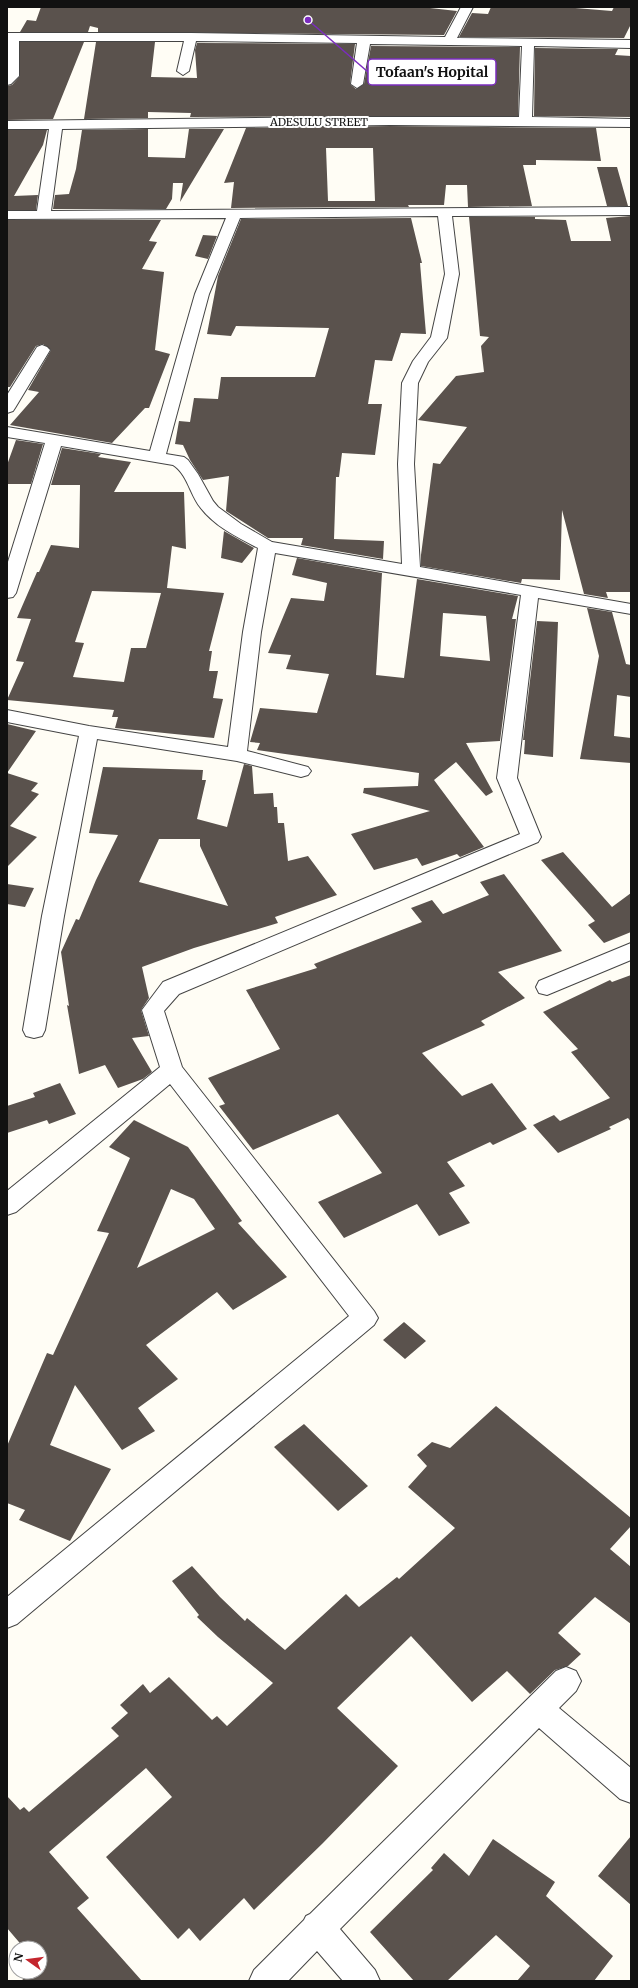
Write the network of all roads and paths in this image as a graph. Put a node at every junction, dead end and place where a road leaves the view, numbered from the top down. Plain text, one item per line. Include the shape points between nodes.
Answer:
1 (467, 7) edge
2 (10, 37) edge
3 (191, 37) junction
4 (364, 40) junction
5 (449, 41) junction
6 (528, 42) junction
7 (631, 44) edge
8 (182, 71) dead end
9 (7, 81) edge
10 (357, 84) dead end
11 (525, 121) junction
12 (631, 123) edge
13 (7, 125) edge
14 (56, 126) junction
15 (631, 211) edge
16 (445, 213) junction
17 (234, 215) junction
18 (7, 216) edge
19 (43, 216) junction
20 (42, 350) dead end
21 (7, 408) edge
22 (7, 432) edge
23 (55, 439) junction
24 (157, 457) junction
25 (267, 546) junction
26 (411, 572) junction
27 (530, 591) junction
28 (7, 593) edge
29 (631, 609) edge
30 (7, 716) edge
31 (89, 732) junction
32 (237, 755) junction
33 (300, 771) dead end
34 (631, 951) edge
35 (547, 987) dead end
36 (34, 1030) dead end
37 (172, 1070) junction
38 (7, 1205) edge
39 (7, 1615) edge
40 (566, 1682) dead end
41 (539, 1709) junction
42 (631, 1788) edge
43 (318, 1927) junction
44 (264, 1981) edge
45 (364, 1981) edge

1 - 5 street
2 - 3 street
2 - 9 street via 13,76
3 - 4 street
3 - 8 street
4 - 5 street
4 - 10 street
5 - 6 street
6 - 7 street
6 - 11 street
11 - 12 street, ADESULU STREET
11 - 14 street, ADESULU STREET
13 - 14 street, ADESULU STREET
14 - 19 street
15 - 16 street
16 - 17 street
16 - 26 street via 452,274 438,338 421,361 410,384 406,464
17 - 19 street
17 - 24 street via 202,294
18 - 19 street
20 - 21 street
22 - 23 street
23 - 24 street
23 - 28 street
24 - 25 street via 183,463 206,504 221,520
25 - 26 street
25 - 32 street via 252,632
26 - 27 street
27 - 29 street
27 - 37 street via 507,778 531,837 171,988 153,1010
30 - 31 street
31 - 32 street
31 - 36 street via 53,916
32 - 33 street
34 - 35 street
37 - 38 street
37 - 39 street via 364,1318
40 - 41 street
41 - 42 street
41 - 43 street
43 - 44 street
43 - 45 street

